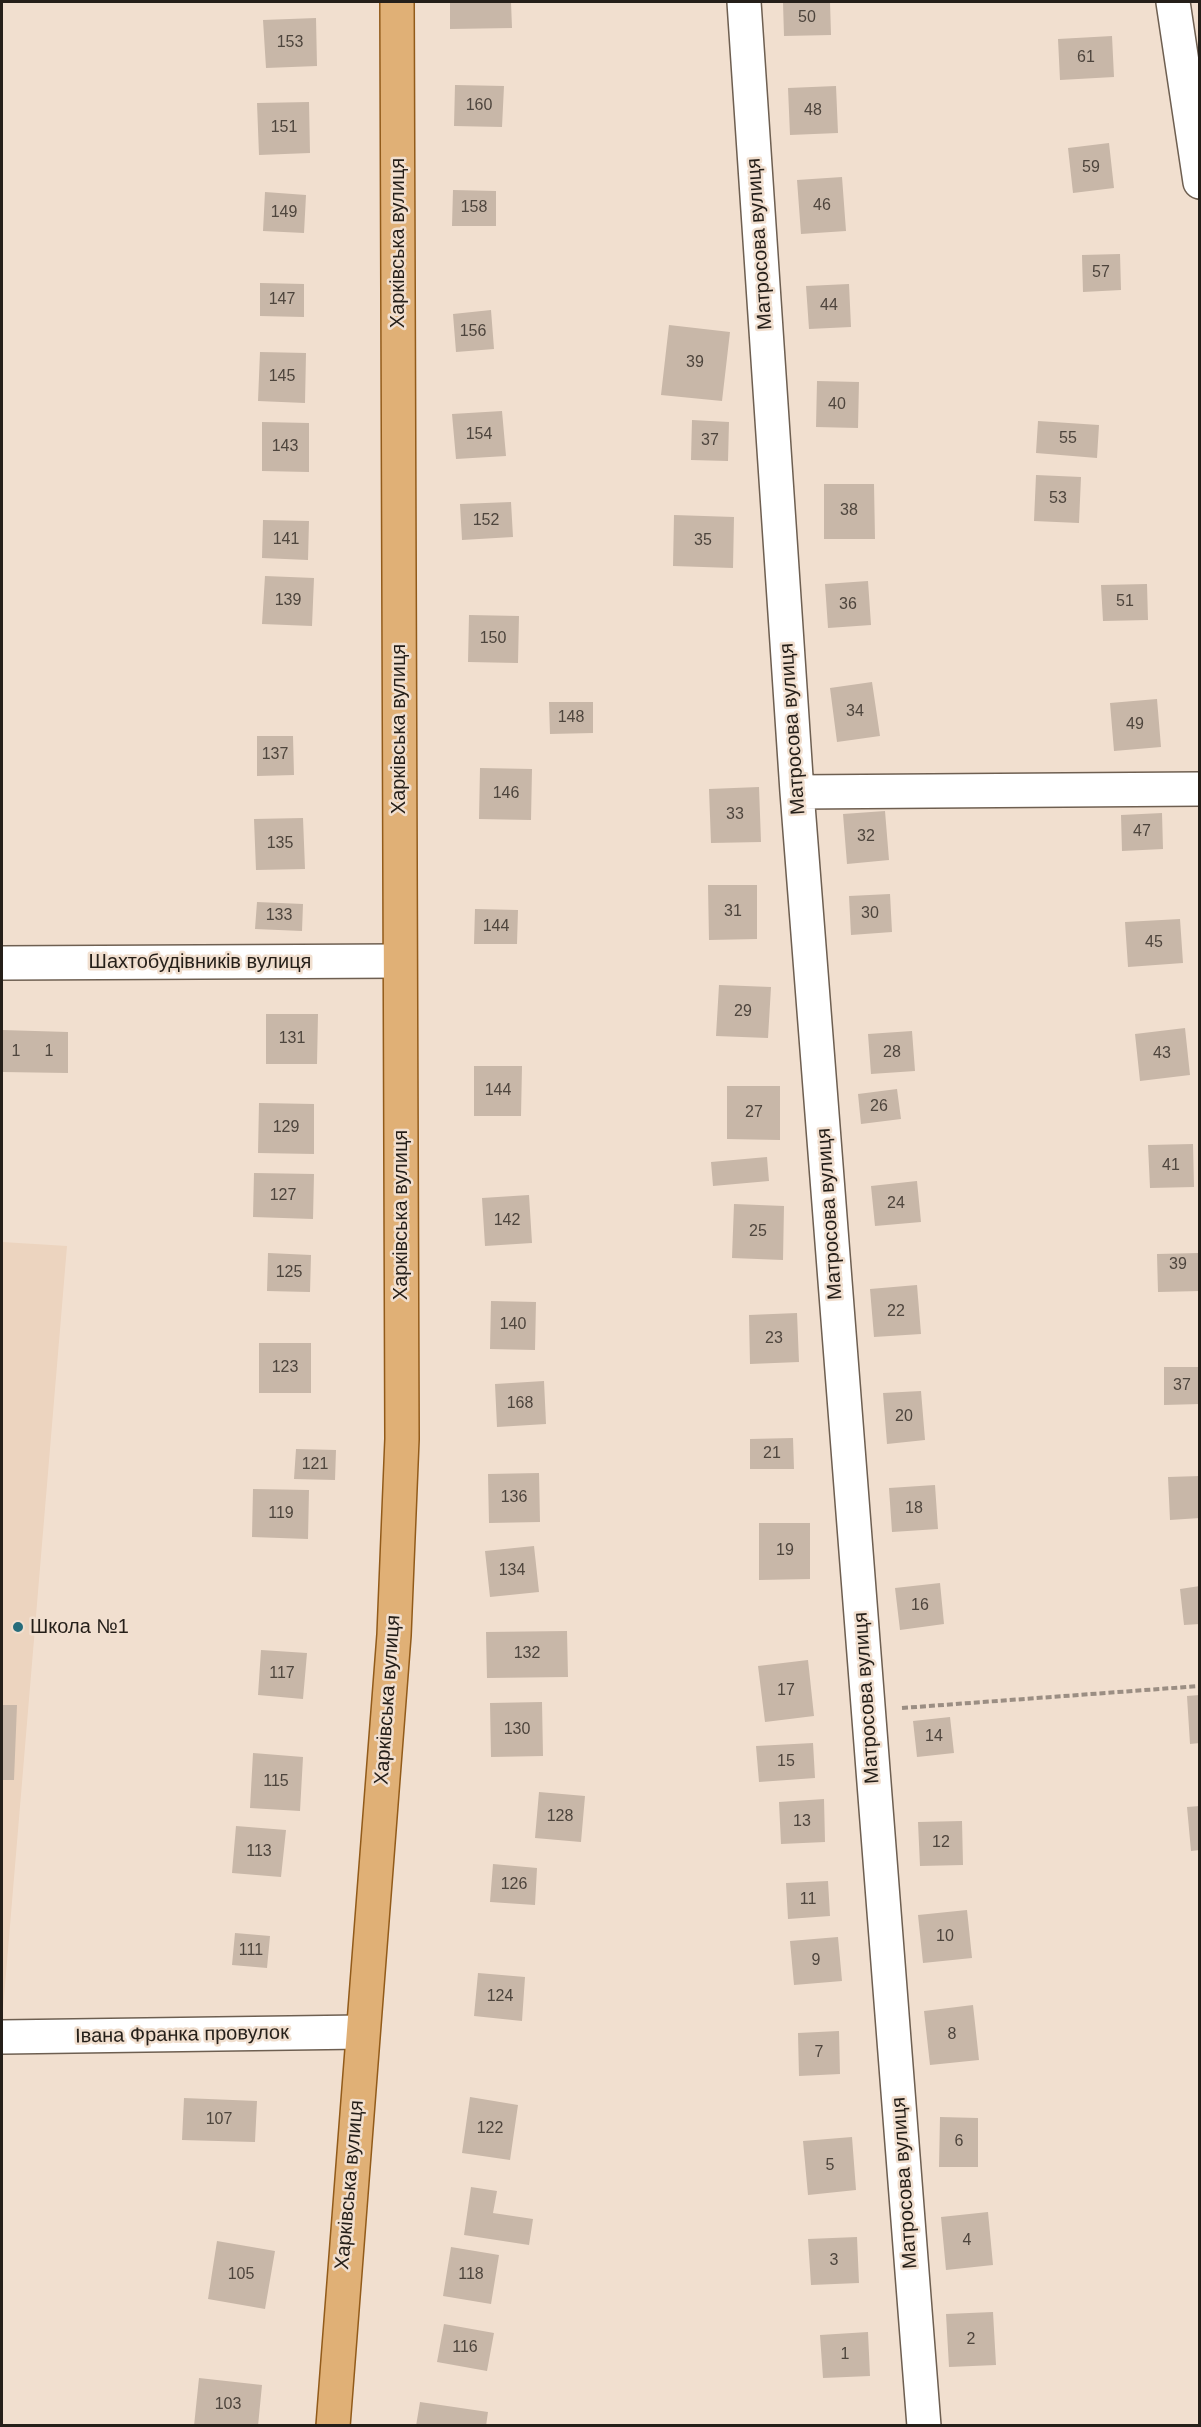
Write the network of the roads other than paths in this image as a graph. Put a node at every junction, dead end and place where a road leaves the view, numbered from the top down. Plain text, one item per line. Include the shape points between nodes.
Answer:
1 (397, 2) edge
2 (744, 2) edge
3 (1173, 2) edge
4 (1200, 182) edge
5 (1200, 789) edge
6 (797, 792) junction
7 (399, 960) junction
8 (2, 963) edge
9 (362, 2032) junction
10 (2, 2037) edge
11 (333, 2426) edge
12 (924, 2426) edge

1 - 7 main road, Харківська вулиця
2 - 6 street, Матросова вулиця
3 - 4 street
5 - 6 street
6 - 12 street, Матросова вулиця
7 - 8 street, Шахтобудівників вулиця
7 - 9 main road, Харківська вулиця via 402,1439 394,1635
9 - 10 street, Івана Франка провулок
9 - 11 main road, Харківська вулиця

